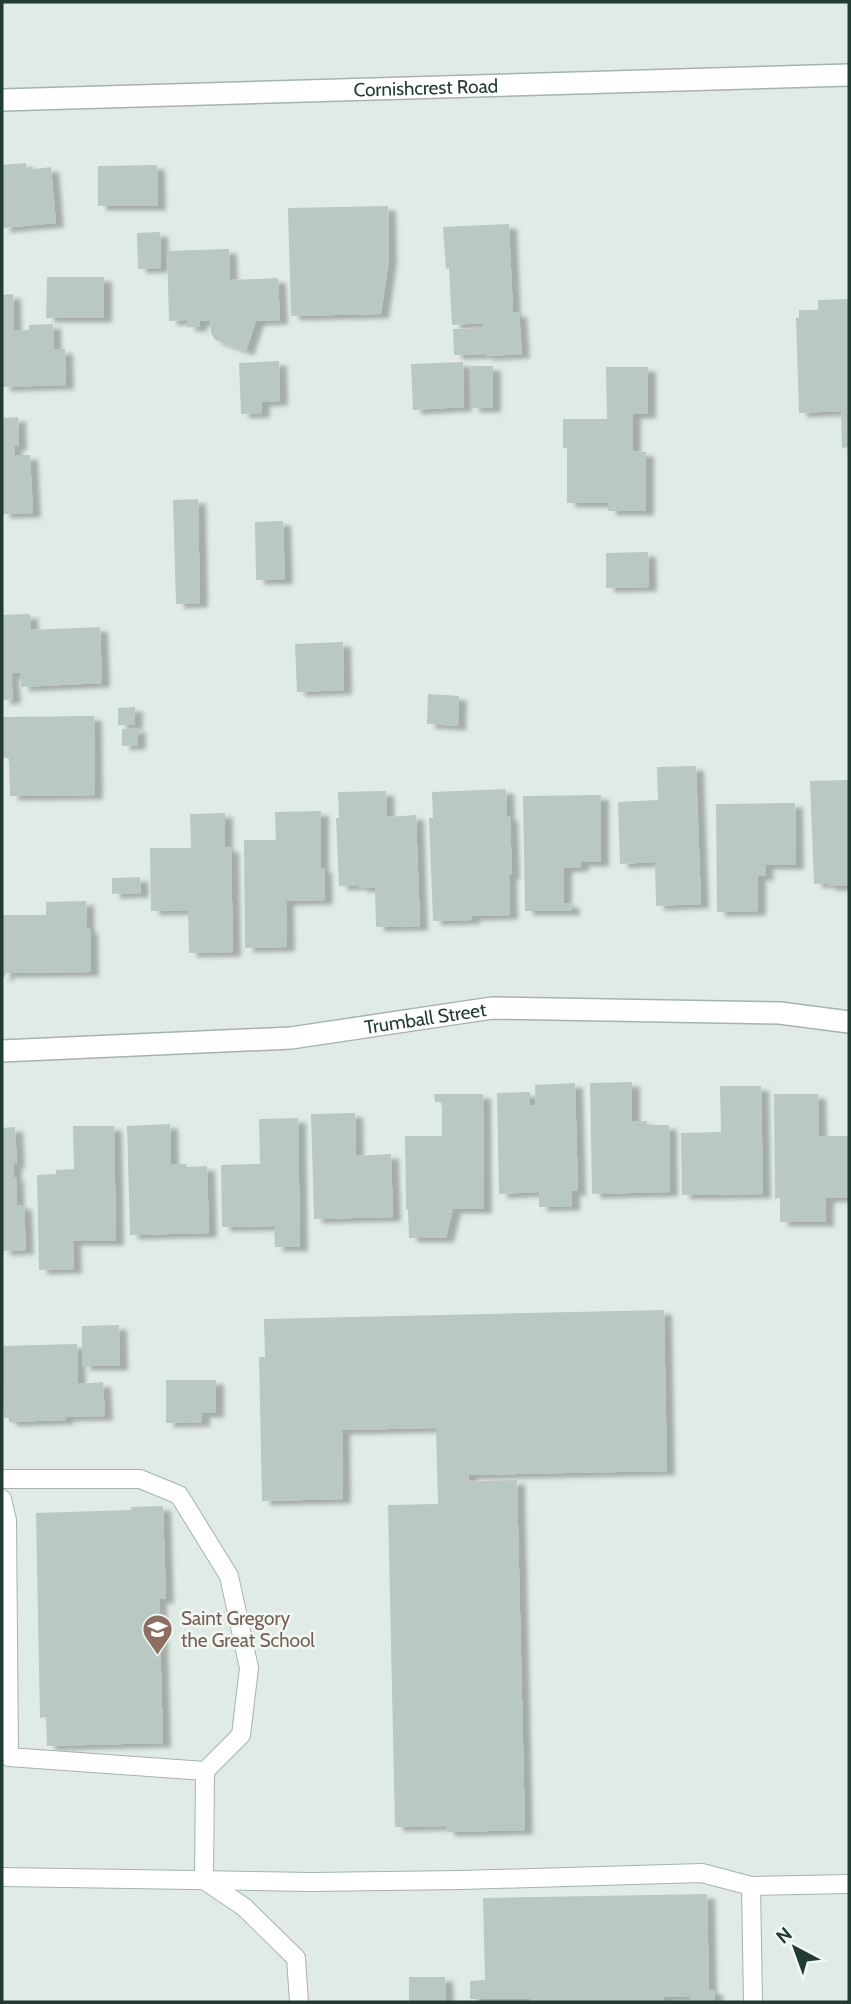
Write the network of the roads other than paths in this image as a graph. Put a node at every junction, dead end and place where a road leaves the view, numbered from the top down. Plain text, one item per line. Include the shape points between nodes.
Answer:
1 (849, 75) edge
2 (2, 100) edge
3 (849, 1022) edge
4 (2, 1051) edge
5 (2, 1479) edge
6 (2, 1499) edge
7 (205, 1771) junction
8 (2, 1877) edge
9 (204, 1880) junction
10 (849, 1884) edge
11 (751, 1886) junction
12 (299, 2002) edge
13 (753, 2002) edge

1 - 2 street, Cornishcrest Road
3 - 4 street, Trumball Street via 780,1013 492,1008 291,1038
5 - 7 lane via 140,1479 179,1495 229,1576 249,1668 241,1735
6 - 7 lane via 7,1520 9,1757
7 - 9 lane
8 - 9 lane
9 - 11 lane via 461,1880 702,1873
9 - 12 lane via 244,1907 296,1958
10 - 11 lane
11 - 13 lane

